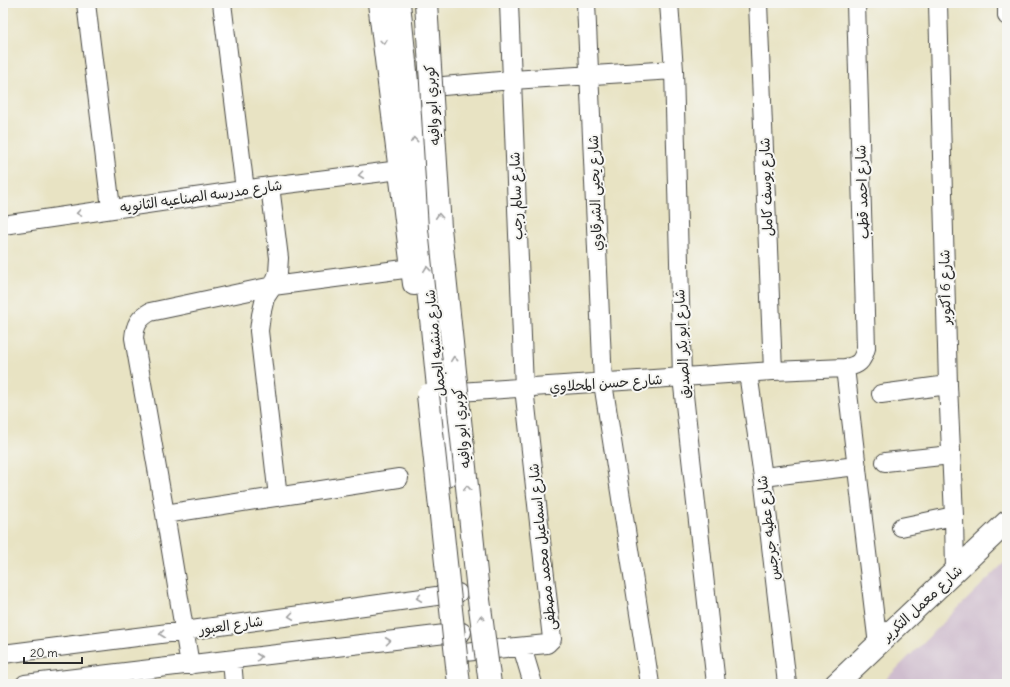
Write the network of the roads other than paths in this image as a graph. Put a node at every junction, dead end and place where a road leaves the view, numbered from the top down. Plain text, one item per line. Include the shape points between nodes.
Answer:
1 (86, 3) edge
2 (222, 3) edge
3 (379, 3) edge
4 (399, 3) edge
5 (426, 3) edge
6 (509, 3) edge
7 (586, 3) edge
8 (669, 3) edge
9 (758, 3) edge
10 (856, 3) edge
11 (938, 3) edge
12 (1006, 3) edge
13 (1007, 16) edge
14 (674, 70) junction
15 (590, 75) junction
16 (512, 80) junction
17 (409, 89) junction
18 (400, 170) junction
19 (270, 186) junction
20 (245, 190) junction
21 (111, 208) junction
22 (3, 225) edge
23 (412, 268) junction
24 (273, 286) junction
25 (845, 368) junction
26 (773, 371) junction
27 (748, 373) junction
28 (682, 378) junction
29 (603, 383) junction
30 (948, 385) junction
31 (524, 388) junction
32 (434, 394) junction
33 (881, 394) dead end
34 (951, 455) junction
35 (885, 462) dead end
36 (857, 466) junction
37 (763, 477) junction
38 (399, 478) dead end
39 (278, 497) junction
40 (165, 514) junction
41 (954, 516) junction
42 (1007, 522) edge
43 (901, 527) dead end
44 (954, 572) junction
45 (458, 593) junction
46 (184, 631) junction
47 (463, 642) junction
48 (878, 644) junction
49 (522, 647) junction
50 (3, 654) edge
51 (232, 660) junction
52 (190, 665) junction
53 (649, 678) edge
54 (92, 680) edge
55 (25, 684) edge
56 (234, 684) edge
57 (459, 684) edge
58 (468, 684) edge
59 (490, 684) edge
60 (533, 684) edge
61 (716, 684) edge
62 (787, 684) edge
63 (836, 684) edge

1 - 21 street
2 - 20 street
3 -> 18 main road, شارع منشيه الجمل
4 - 17 main road, شارع منشيه الجمل
59 -> 5 main road, كوبري ابو وافيه, bridge via 440,228
6 - 16 street, شارع سالم رجب
7 - 15 street, شارع يحيى الشرقاوي
8 - 14 street, شارع ابو بكر الصديق
9 - 26 street, شارع يوسف كامل
10 - 25 street, شارع احمد قطب via 866,348 863,358 856,366
11 - 30 street, شارع 6 أكتوبر
12 - 13 street
14 - 15 street
14 - 28 street, شارع ابو بكر الصديق
15 - 16 street
15 - 29 street, شارع يحيى الشرقاوي
16 - 17 street
16 - 31 street, شارع سالم رجب
32 -> 17 main road, شارع منشيه الجمل
18 -> 19 street, شارع مدرسه الصناعيه الثانويه
18 - 23 main road, شارع منشيه الجمل
19 - 20 street, شارع مدرسه الصناعيه الثانويه
19 - 24 street via 279,258
20 - 21 street, شارع مدرسه الصناعيه الثانويه
21 -> 22 street, شارع مدرسه الصناعيه الثانويه
23 - 24 street
23 - 32 main road, شارع منشيه الجمل
24 - 39 street via 265,298 259,331
24 - 40 street via 150,312 143,316 134,330
25 - 26 street, شارع حسن المحلاوي
25 - 36 street
26 - 27 street, شارع حسن المحلاوي
27 - 28 street, شارع حسن المحلاوي
27 - 37 street, شارع عطيه جرجس
28 - 29 street, شارع حسن المحلاوي
28 - 61 street, شارع ابو بكر الصديق
29 - 31 street, شارع حسن المحلاوي
29 - 53 street, شارع يحيى الشرقاوي
30 - 33 street
30 - 34 street, شارع 6 أكتوبر
31 - 32 street, شارع حسن المحلاوي
31 - 49 street, شارع اسماعيل محمد مصطفى via 552,636 547,644
32 - 45 main road, شارع منشيه الجمل
32 - 57 main road, كوبري ابو وافيه, bridge
34 - 35 street
34 - 41 street, شارع 6 أكتوبر
36 - 37 street
36 - 48 street
37 - 62 street, شارع عطيه جرجس
38 - 39 street
39 - 40 street
40 - 46 street
41 - 43 street
41 - 44 street, شارع 6 أكتوبر
42 - 44 main road, شارع معمل التكرير
44 - 48 main road, شارع معمل التكرير
45 -> 46 street, شارع العبور
45 - 47 main road, شارع منشيه الجمل
46 -> 50 street, شارع العبور
46 - 52 street
47 - 49 street, شارع اسماعيل محمد مصطفى
51 -> 47 street
47 - 58 main road, شارع منشيه الجمل
48 - 63 main road, شارع معمل التكرير
49 - 60 street
51 - 52 street
51 - 56 street
52 - 54 street
54 - 55 street

